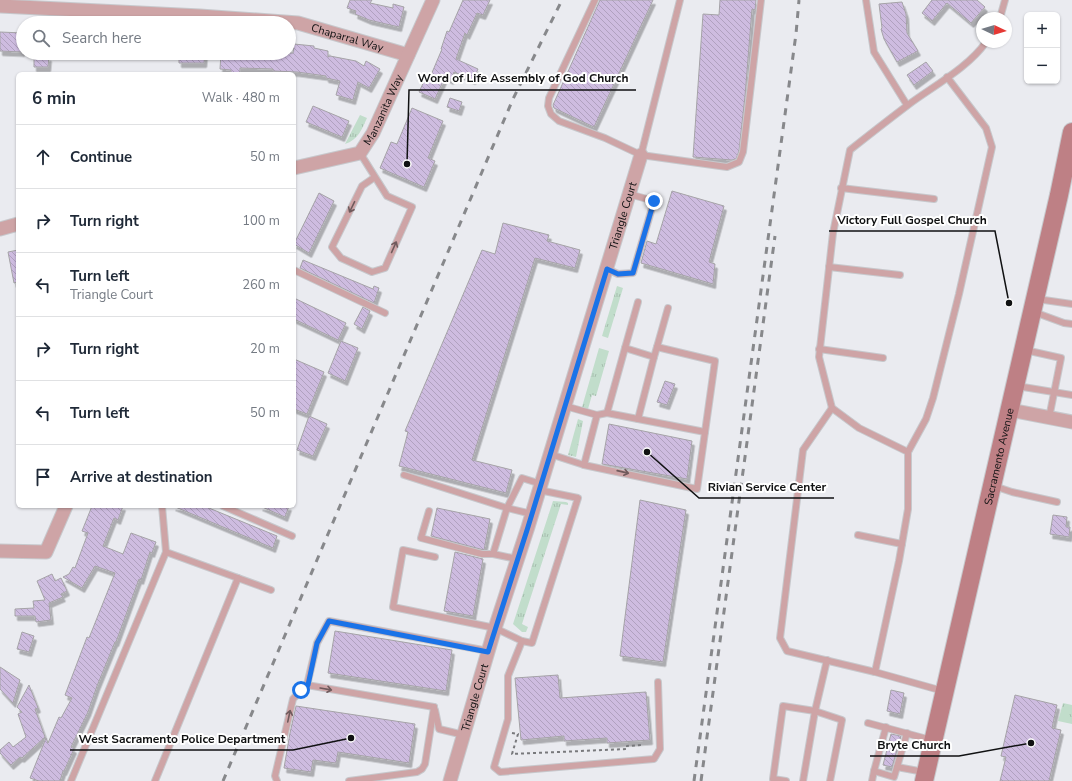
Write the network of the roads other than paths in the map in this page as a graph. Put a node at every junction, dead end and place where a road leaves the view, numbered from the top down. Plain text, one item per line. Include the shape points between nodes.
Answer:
1 (433, 0) edge
2 (595, 0) edge
3 (680, 0) edge
4 (761, 0) edge
5 (866, 0) edge
6 (1005, 0) edge
7 (0, 6) edge
8 (1002, 12) edge
9 (200, 16) edge
10 (296, 23) edge
11 (982, 48) edge
12 (408, 55) junction
13 (947, 77) junction
14 (907, 106) junction
15 (1072, 132) edge
16 (360, 153) junction
17 (641, 155) junction
18 (296, 168) edge
19 (375, 177) junction
20 (842, 188) junction
21 (629, 194) junction
22 (934, 199) dead end
23 (16, 225) edge
24 (0, 229) edge
25 (829, 266) junction
26 (607, 269) junction
27 (296, 271) edge
28 (900, 275) dead end
29 (638, 302) dead end
30 (1072, 304) edge
31 (1034, 305) junction
32 (668, 308) dead end
33 (385, 313) dead end
34 (1072, 324) edge
35 (626, 348) junction
36 (657, 348) junction
37 (819, 349) junction
38 (1024, 349) junction
39 (654, 357) junction
40 (883, 358) dead end
41 (1015, 385) junction
42 (1054, 393) junction
43 (1072, 395) edge
44 (565, 406) junction
45 (832, 408) junction
46 (1010, 410) junction
47 (607, 413) junction
48 (597, 415) junction
49 (1050, 418) junction
50 (638, 419) junction
51 (1072, 422) edge
52 (705, 432) junction
53 (908, 452) junction
54 (550, 454) junction
55 (584, 465) junction
56 (404, 475) dead end
57 (992, 486) junction
58 (540, 487) junction
59 (1057, 502) dead end
60 (65, 508) edge
61 (162, 508) edge
62 (228, 508) edge
63 (507, 508) junction
64 (429, 511) dead end
65 (532, 514) junction
66 (858, 535) dead end
67 (292, 536) dead end
68 (902, 544) junction
69 (0, 551) edge
70 (166, 552) junction
71 (493, 554) junction
72 (435, 557) dead end
73 (517, 559) junction
74 (238, 578) junction
75 (270, 590) dead end
76 (494, 628) junction
77 (522, 641) junction
78 (488, 652) junction
79 (827, 660) junction
80 (875, 672) junction
81 (658, 682) dead end
82 (308, 685) junction
83 (944, 692) junction
84 (434, 707) junction
85 (815, 711) junction
86 (868, 723) dead end
87 (886, 727) junction
88 (906, 733) junction
89 (464, 735) junction
90 (933, 740) junction
91 (897, 767) junction
92 (874, 771) junction
93 (925, 776) edge
94 (71, 781) edge
95 (155, 781) edge
96 (276, 781) edge
97 (349, 781) edge
98 (450, 781) edge
99 (786, 781) edge
100 (803, 781) edge
101 (830, 781) edge
102 (872, 781) edge

1 - 12 street, Manzanita Way
2 - 17 lane via 549,98 550,114 559,121
3 - 17 lane
4 - 17 lane via 744,152 739,162 728,167
5 - 14 lane via 874,52
6 - 8 lane
7 - 9 street, Chaparral Way
10 - 12 street, Chaparral Way
11 - 13 lane
12 - 16 street, Manzanita Way via 373,133
13 - 14 lane
13 - 53 lane via 986,128 992,147 933,398 926,419
14 - 20 lane via 850,150
15 - 31 main road, Sacramento Avenue
16 - 18 street
16 - 19 lane
17 - 21 street, Triangle Court
19 -> 19 lane via 362,186 332,247 341,258 372,272 385,268 412,207 387,196
20 - 22 lane
20 - 25 lane
21 - 26 street, Triangle Court
21 - 26 lane via 654,201 633,273 618,274
23 - 24 street
25 - 28 lane
25 - 37 lane
26 - 44 street, Triangle Court
27 - 33 lane
29 - 35 lane
30 - 31 lane
31 - 34 lane via 1064,323
31 - 38 main road, Sacramento Avenue
32 - 36 lane
35 - 39 lane
35 - 47 lane
36 - 39 lane
36 - 52 lane via 715,361
37 - 40 lane
37 - 45 lane via 818,357
38 - 41 main road, Sacramento Avenue
38 - 42 lane via 1061,358
39 - 50 lane
41 - 42 lane
41 - 46 main road, Sacramento Avenue
42 - 43 lane
42 - 49 lane
44 - 48 lane
44 - 54 street, Triangle Court
45 - 53 lane via 859,428
45 - 79 lane via 804,450 780,638 787,651
46 - 49 street
46 - 57 main road, Sacramento Avenue
47 - 48 lane
47 - 50 lane
48 - 55 lane
49 - 51 street
50 - 52 lane
55 -> 52 lane via 697,489
53 - 68 lane via 908,509
54 - 55 lane
54 - 58 street, Triangle Court
56 - 63 lane
57 - 59 lane
57 - 83 main road, Sacramento Avenue
58 - 63 lane via 522,478
58 - 65 street, Triangle Court
58 - 77 lane via 578,498 532,643
60 - 69 street via 46,552
61 - 70 lane
62 - 67 lane
63 - 65 lane
63 - 71 lane
64 - 71 lane via 421,538 482,554
65 - 73 street, Triangle Court
66 - 68 lane
68 - 80 lane
70 - 74 lane
70 - 94 lane
71 - 73 lane
72 - 76 lane via 403,550 393,607
73 - 76 street, Triangle Court
74 - 75 lane
74 - 95 lane
76 - 77 lane
76 - 78 street, Triangle Court
77 - 81 lane via 508,676 508,719 494,767 500,772 654,759 660,749
78 - 82 lane via 329,621 317,643
78 - 89 street, Triangle Court
79 - 80 lane
79 - 85 lane
80 - 83 lane
82 -> 84 lane
96 -> 82 lane via 293,699
83 - 90 main road, Sacramento Avenue
84 - 89 lane via 439,729
84 - 97 lane via 422,769 417,772
85 - 99 lane via 783,706 774,779
85 - 100 lane
85 - 101 lane via 842,720
86 - 87 lane
87 - 88 lane
87 - 92 lane via 886,741
88 - 90 lane
88 - 91 lane via 897,758
89 - 98 street, Triangle Court
90 - 93 main road, Sacramento Avenue
91 - 92 lane via 894,777
91 - 93 lane
92 - 102 lane

